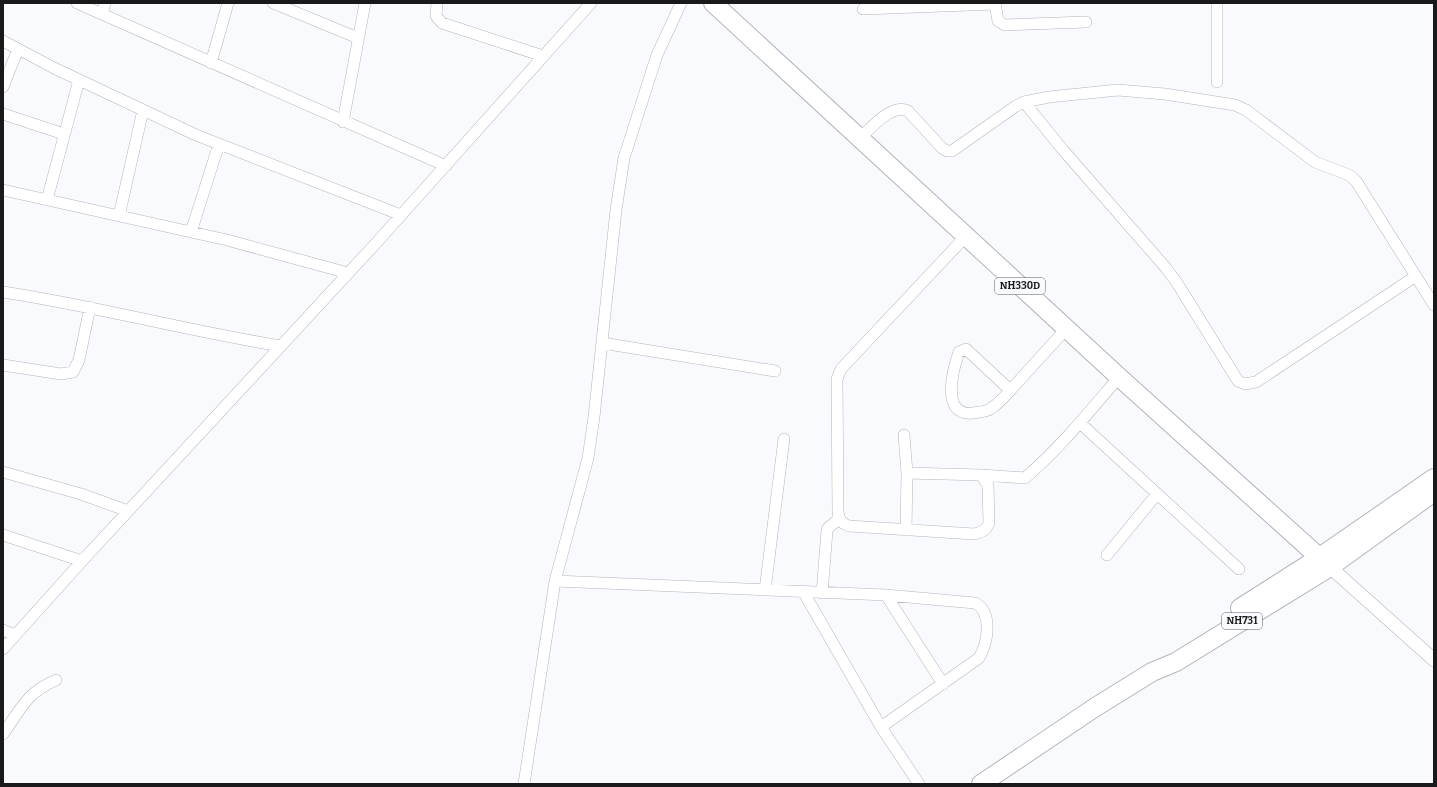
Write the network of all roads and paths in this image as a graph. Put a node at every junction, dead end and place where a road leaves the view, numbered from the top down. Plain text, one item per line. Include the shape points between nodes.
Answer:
1 (77, 3) edge
2 (105, 3) edge
3 (228, 3) edge
4 (365, 3) edge
5 (437, 3) edge
6 (591, 3) edge
7 (681, 3) edge
8 (713, 3) edge
9 (1217, 3) edge
10 (280, 4) edge
11 (995, 4) edge
12 (863, 9) dead end
13 (102, 14) junction
14 (1086, 22) dead end
15 (358, 38) junction
16 (3, 42) edge
17 (18, 50) junction
18 (543, 56) junction
19 (211, 63) junction
20 (79, 80) junction
21 (1217, 82) dead end
22 (3, 87) edge
23 (1024, 102) junction
24 (142, 110) junction
25 (3, 114) edge
26 (343, 122) junction
27 (64, 134) junction
28 (859, 139) junction
29 (219, 144) junction
30 (446, 166) junction
31 (3, 190) edge
32 (46, 200) junction
33 (401, 215) junction
34 (119, 216) junction
35 (191, 232) junction
36 (966, 236) junction
37 (348, 273) junction
38 (1416, 276) junction
39 (3, 292) edge
40 (1434, 305) edge
41 (90, 307) junction
42 (1066, 329) junction
43 (602, 342) junction
44 (281, 346) junction
45 (3, 365) edge
46 (775, 371) dead end
47 (1119, 377) junction
48 (1010, 390) junction
49 (1080, 423) junction
50 (904, 435) dead end
51 (784, 439) dead end
52 (3, 472) edge
53 (907, 472) junction
54 (981, 475) junction
55 (1434, 478) edge
56 (1434, 492) edge
57 (1157, 494) junction
58 (128, 511) junction
59 (839, 519) junction
60 (906, 530) junction
61 (3, 535) edge
62 (1107, 555) dead end
63 (82, 561) junction
64 (1325, 562) junction
65 (1239, 569) dead end
66 (555, 581) junction
67 (765, 590) junction
68 (804, 593) junction
69 (822, 593) junction
70 (886, 595) junction
71 (3, 630) edge
72 (15, 635) junction
73 (3, 649) edge
74 (1434, 660) edge
75 (56, 680) dead end
76 (943, 684) junction
77 (881, 727) junction
78 (3, 734) edge
79 (524, 784) edge
80 (919, 784) edge
81 (981, 784) edge

1 - 13 street
2 - 13 street
3 - 19 street
4 - 15 street
5 - 18 street via 436,16 442,24
6 - 18 street
7 - 43 street via 657,55 624,158
8 - 28 highway, NH330D
9 - 21 street
10 - 15 street
11 - 12 street
11 - 14 street via 998,21 1005,25
13 - 19 street
15 - 26 street
16 - 17 street
17 - 20 street
17 - 22 street
18 - 30 street
19 - 26 street
20 - 24 street
20 - 27 street
23 - 28 street via 952,152 942,148 908,110 903,108 890,112
23 - 38 street via 1118,90 1165,94 1235,105 1246,110 1316,162 1350,175
23 - 38 street via 1166,268 1238,381 1245,384 1256,382
24 - 29 street
24 - 34 street
25 - 27 street
26 - 30 street
27 - 32 street
28 - 36 highway, NH330D
29 - 33 street
29 - 35 street
30 - 33 street
31 - 32 street
32 - 34 street
33 - 37 street
34 - 35 street
35 - 37 street
36 - 42 highway, NH330D
36 - 59 street via 841,369 837,379
37 - 44 street
38 - 40 street
39 - 41 street
41 - 44 street
41 - 45 street via 79,360 73,372 61,374
42 - 47 highway, NH330D
42 - 48 street
43 - 46 street
43 - 66 street via 588,458
44 - 58 street
47 - 49 street
47 - 64 highway, NH330D
48 - 48 street via 993,408 966,414 960,412 951,395 959,352 966,349
49 - 54 street via 1043,463 1025,478
49 - 57 street
50 - 53 street
51 - 67 street
52 - 58 street via 81,494
53 - 54 street
53 - 60 street
54 - 60 street via 988,485 989,523 984,532 974,534
55 - 64 highway, NH731
56 - 64 highway, NH731
57 - 62 street
57 - 65 street
58 - 63 street
59 - 60 street via 842,524 849,526
59 - 69 street via 827,532
61 - 63 street
63 - 72 street
64 - 74 street
64 - 81 highway, NH731 via 1171,652 1152,672
66 - 67 street
66 - 79 street
67 - 68 street
68 - 69 street
68 - 77 street
69 - 70 street
70 - 76 street
70 - 76 street via 975,603 983,610 987,621 983,652 979,658
71 - 72 street
72 - 73 street
75 - 78 street via 34,692 26,700
76 - 77 street
77 - 80 street

